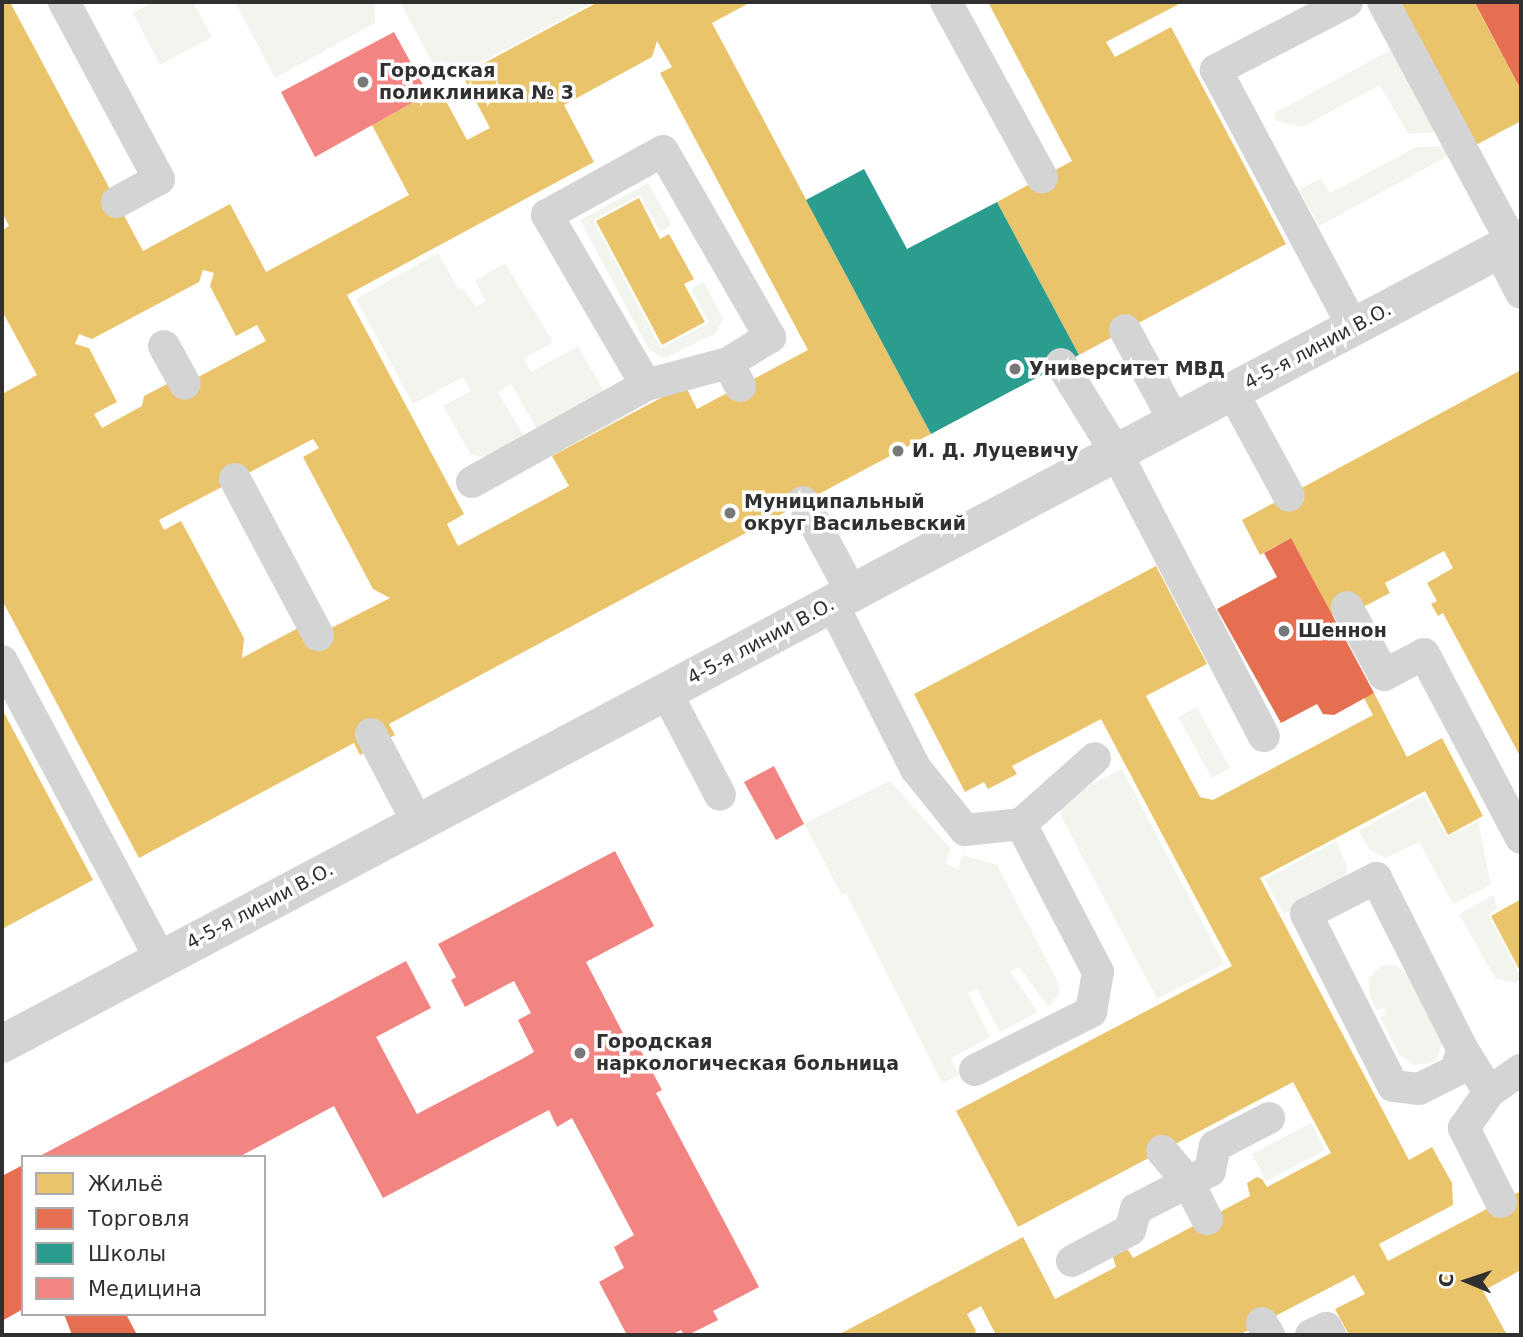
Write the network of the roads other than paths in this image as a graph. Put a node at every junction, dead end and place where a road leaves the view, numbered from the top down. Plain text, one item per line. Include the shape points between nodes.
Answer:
1 (64, 2) edge
2 (946, 2) edge
3 (1347, 2) edge
4 (1383, 2) edge
5 (1310, 10) edge
6 (1042, 177) dead end
7 (117, 202) dead end
8 (1511, 244) edge
9 (1521, 293) edge
10 (1353, 327) junction
11 (1125, 330) dead end
12 (164, 346) dead end
13 (1061, 364) dead end
14 (185, 384) dead end
15 (646, 385) junction
16 (1233, 391) junction
17 (1175, 422) junction
18 (1117, 454) junction
19 (235, 480) dead end
20 (472, 482) dead end
21 (1289, 496) dead end
22 (803, 502) dead end
23 (842, 598) junction
24 (1347, 607) dead end
25 (318, 635) dead end
26 (2, 661) edge
27 (666, 692) junction
28 (371, 734) dead end
29 (1264, 736) dead end
30 (1095, 758) dead end
31 (720, 795) dead end
32 (418, 823) junction
33 (1021, 824) junction
34 (1521, 838) edge
35 (160, 960) junction
36 (2, 1044) edge
37 (1463, 1050) junction
38 (975, 1070) dead end
39 (1521, 1070) edge
40 (1489, 1092) junction
41 (1269, 1118) dead end
42 (1162, 1151) dead end
43 (1188, 1182) junction
44 (1501, 1202) dead end
45 (1207, 1219) dead end
46 (1072, 1261) dead end
47 (1311, 1335) edge
48 (1330, 1335) edge

1 - 7 lane via 159,179
2 - 6 lane
3 - 5 lane
4 - 8 lane
5 - 10 lane via 1216,70
8 - 9 lane
8 - 10 street, 4-5-я линии В.О.
10 - 16 street, 4-5-я линии В.О.
11 - 17 lane
12 - 14 lane
13 - 18 lane
15 - 15 lane via 547,215 663,151 770,337 734,374
15 - 20 lane
16 - 17 street, 4-5-я линии В.О.
16 - 21 lane
17 - 18 street, 4-5-я линии В.О.
18 - 23 street, 4-5-я линии В.О.
18 - 29 lane
19 - 25 lane
22 - 23 lane
23 - 27 street, 4-5-я линии В.О.
23 - 33 lane via 915,769 965,830
24 - 34 lane via 1384,676 1424,654
26 - 35 lane
27 - 31 lane
27 - 32 street, 4-5-я линии В.О.
28 - 32 lane
30 - 33 lane
32 - 35 street, 4-5-я линии В.О.
33 - 38 lane via 1098,972 1097,1023
35 - 36 street, 4-5-я линии В.О.
37 - 37 lane via 1376,878 1306,914 1393,1086 1419,1089 1455,1071
37 - 40 lane
39 - 40 lane
40 - 44 lane via 1464,1128
41 - 43 lane via 1215,1146 1210,1171
42 - 43 lane
43 - 45 lane
43 - 46 lane via 1136,1209 1130,1230
47 - 48 lane via 1326,1328

